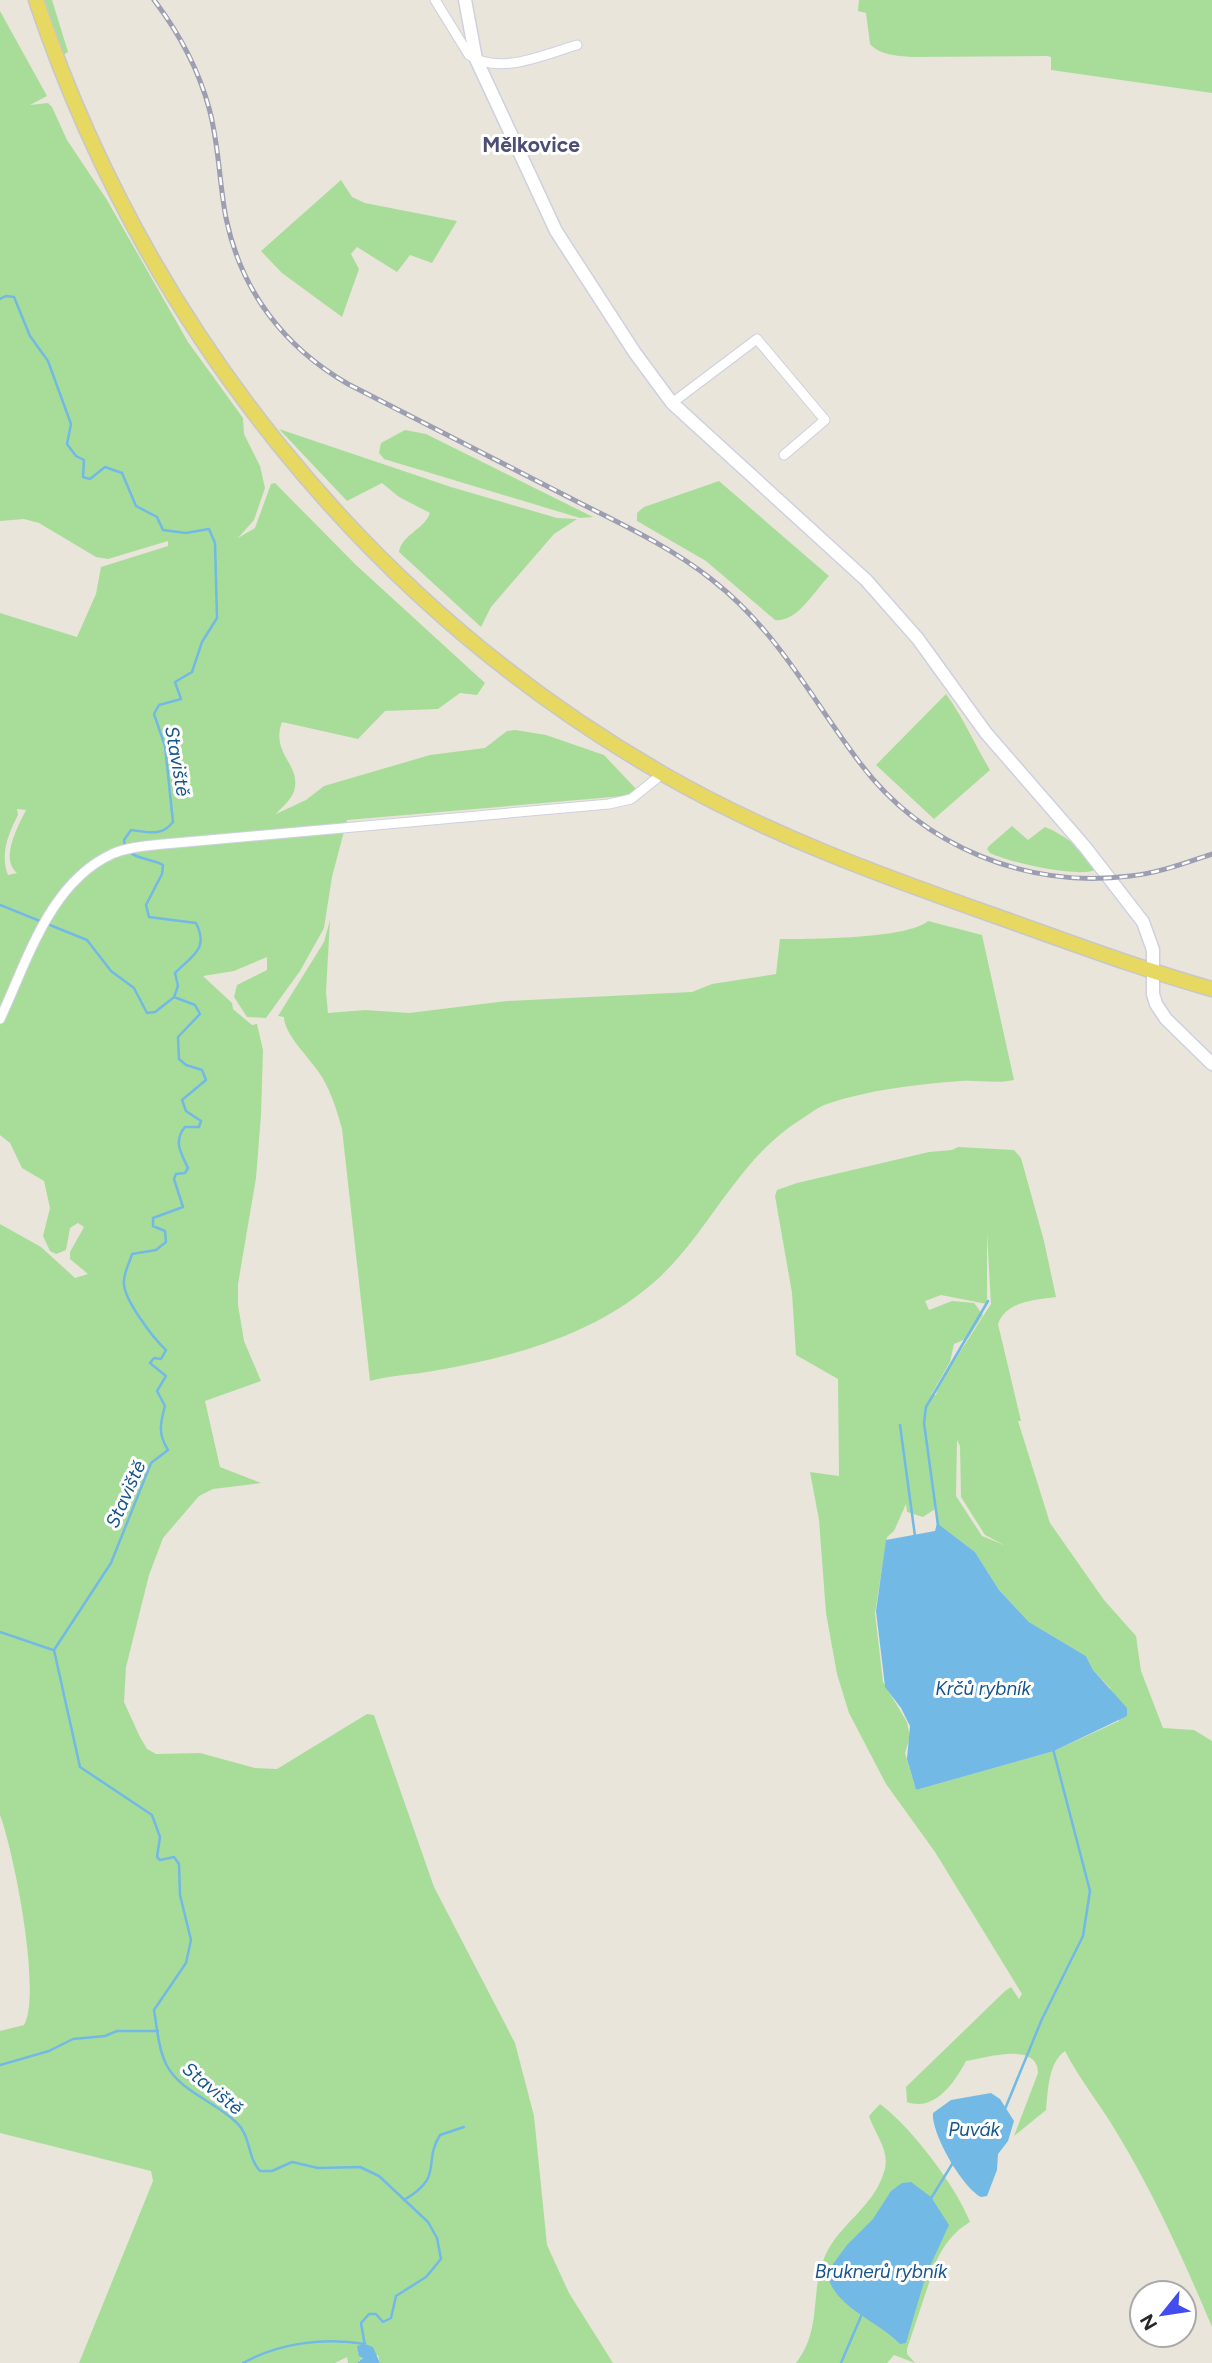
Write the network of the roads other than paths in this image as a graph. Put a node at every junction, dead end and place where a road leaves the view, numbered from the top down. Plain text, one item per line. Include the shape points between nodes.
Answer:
1 (36, 0) edge
2 (435, 0) edge
3 (465, 0) edge
4 (577, 45) dead end
5 (476, 59) junction
6 (671, 403) junction
7 (784, 455) dead end
8 (662, 774) junction
9 (1152, 972) junction
10 (1212, 989) edge
11 (0, 1020) edge
12 (1212, 1064) edge

1 - 8 main road via 71,96 125,214 201,342 265,429 317,493 388,567 472,642 586,727
2 - 5 street
3 - 5 street
4 - 5 street via 505,65
5 - 6 street via 556,231
6 - 7 street via 757,338 825,420
6 - 9 street via 866,580 918,639 986,733 1092,855 1143,922 1151,941
8 - 9 main road via 833,857
8 - 11 street via 631,799 609,804 164,844 113,853 82,874 56,901
9 - 10 main road
9 - 12 street via 1160,1011

